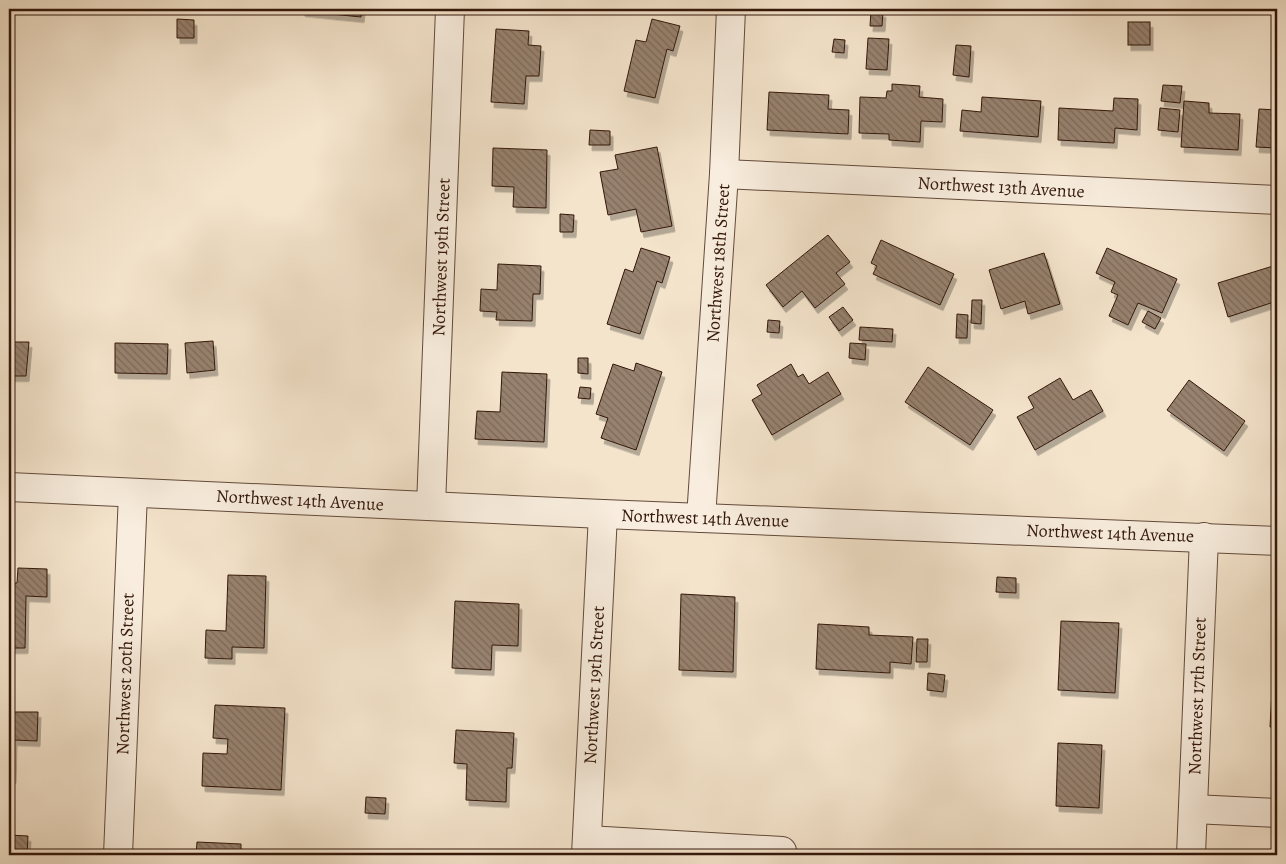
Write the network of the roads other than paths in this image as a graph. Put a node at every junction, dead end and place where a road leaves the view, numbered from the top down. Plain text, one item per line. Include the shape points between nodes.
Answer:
1 (450, 9) edge
2 (731, 9) edge
3 (724, 174) junction
4 (1277, 200) edge
5 (9, 487) edge
6 (133, 492) junction
7 (431, 506) junction
8 (603, 514) junction
9 (701, 518) junction
10 (1204, 537) junction
11 (1277, 541) edge
12 (1193, 809) junction
13 (1277, 813) edge
14 (587, 848) edge
15 (782, 851) dead end
16 (118, 855) edge
17 (1191, 855) edge

1 - 7 street, Northwest 19th Street
2 - 3 street, Northwest 18th Street
3 - 4 street, Northwest 13th Avenue
3 - 9 street, Northwest 18th Street
5 - 6 street, Northwest 14th Avenue
6 - 7 street, Northwest 14th Avenue
6 - 16 street, Northwest 20th Street
7 - 8 street, Northwest 14th Avenue
8 - 9 street, Northwest 14th Avenue
8 - 14 street, Northwest 19th Street
9 - 10 street, Northwest 14th Avenue
10 - 11 street, Northwest 14th Avenue
10 - 12 street, Northwest 17th Street
12 - 13 street
12 - 17 street, Northwest 17th Street
14 - 15 street

